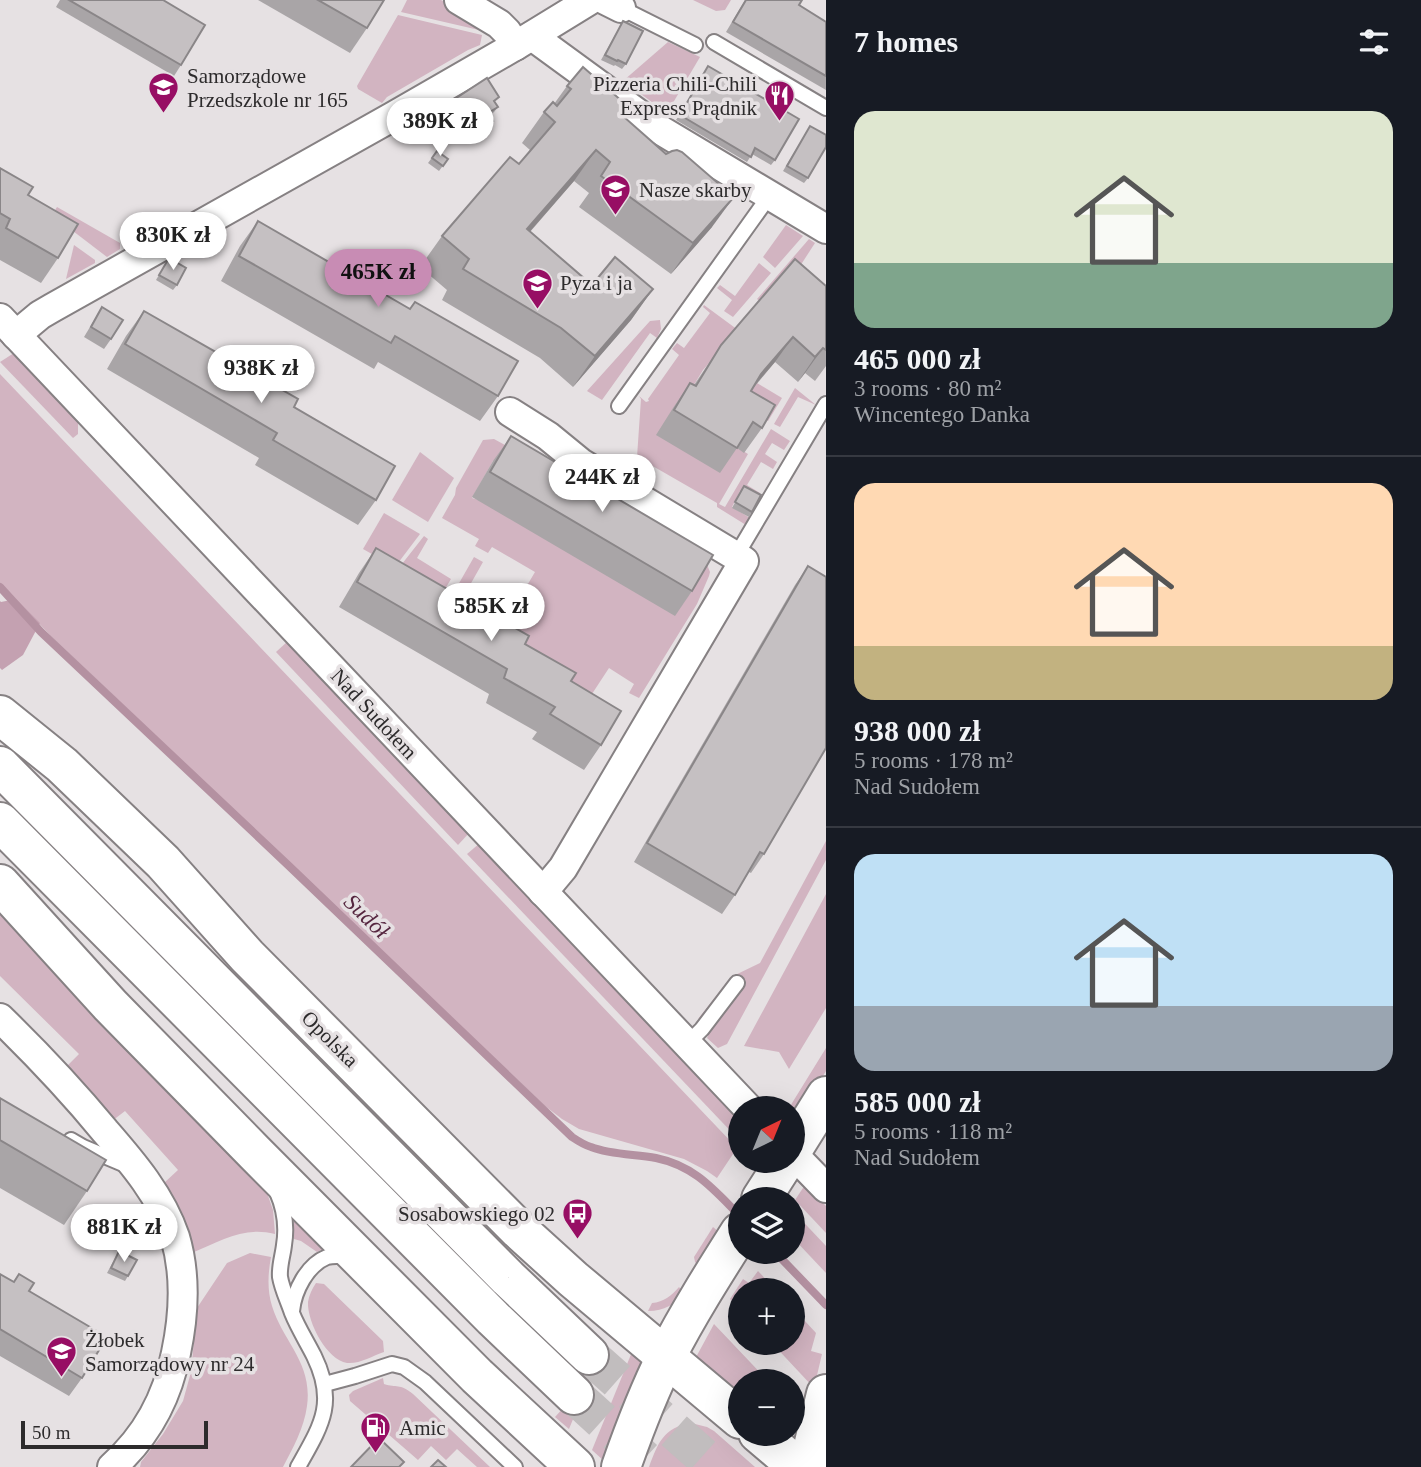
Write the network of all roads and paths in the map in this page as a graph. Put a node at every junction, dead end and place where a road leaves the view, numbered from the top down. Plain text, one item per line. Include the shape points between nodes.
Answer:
1 (459, 0) edge
2 (596, 3) edge
3 (524, 41) junction
4 (714, 42) dead end
5 (695, 44) dead end
6 (826, 107) edge
7 (770, 195) junction
8 (826, 229) edge
9 (8, 327) edge
10 (826, 404) edge
11 (619, 407) dead end
12 (510, 412) dead end
13 (736, 556) junction
14 (0, 715) edge
15 (0, 766) edge
16 (0, 822) edge
17 (0, 884) edge
18 (543, 892) junction
19 (737, 983) dead end
20 (0, 1018) edge
21 (687, 1044) junction
22 (737, 1096) edge
23 (826, 1096) edge
24 (805, 1130) edge
25 (59, 1133) edge
26 (255, 1153) junction
27 (805, 1162) edge
28 (138, 1170) junction
29 (826, 1188) edge
30 (728, 1252) edge
31 (362, 1261) junction
32 (292, 1311) junction
33 (589, 1355) tunnel mouth
34 (667, 1356) junction
35 (325, 1384) junction
36 (826, 1394) edge
37 (574, 1395) tunnel mouth
38 (728, 1409) edge
39 (773, 1446) edge
40 (112, 1467) edge
41 (298, 1467) edge
42 (515, 1467) edge
43 (575, 1467) edge
44 (621, 1467) edge
45 (798, 1467) edge
46 (808, 1467) edge

1 - 3 street
2 - 3 street
2 - 5 lane
3 - 7 street
3 - 9 street via 40,315
4 - 6 lane
7 - 8 street
7 - 11 lane
9 - 18 street, Nad Sudołem
10 - 13 lane
12 - 13 street via 581,463
13 - 18 street via 744,561 563,868
14 - 34 main road, Opolska via 62,765 163,862 247,956 519,1230
15 - 33 main road, Opolska
16 - 37 main road
17 - 26 main road
18 - 21 street, Nad Sudołem
19 - 21 lane
20 - 28 street via 70,1089
21 - 22 street, Nad Sudołem
23 - 24 main road
25 - 28 lane
26 - 31 main road
26 - 32 lane via 283,1210 280,1279
27 - 29 street
28 - 40 street via 175,1238 181,1262 180,1334 158,1408 130,1451
30 - 34 main road
31 - 32 lane via 337,1255 321,1261 302,1281
31 - 43 main road
32 - 35 lane
34 - 38 main road, Opolska
34 - 44 main road
35 - 41 lane via 323,1419
35 - 42 lane via 392,1364 404,1367
36 - 46 main road
39 - 45 main road

